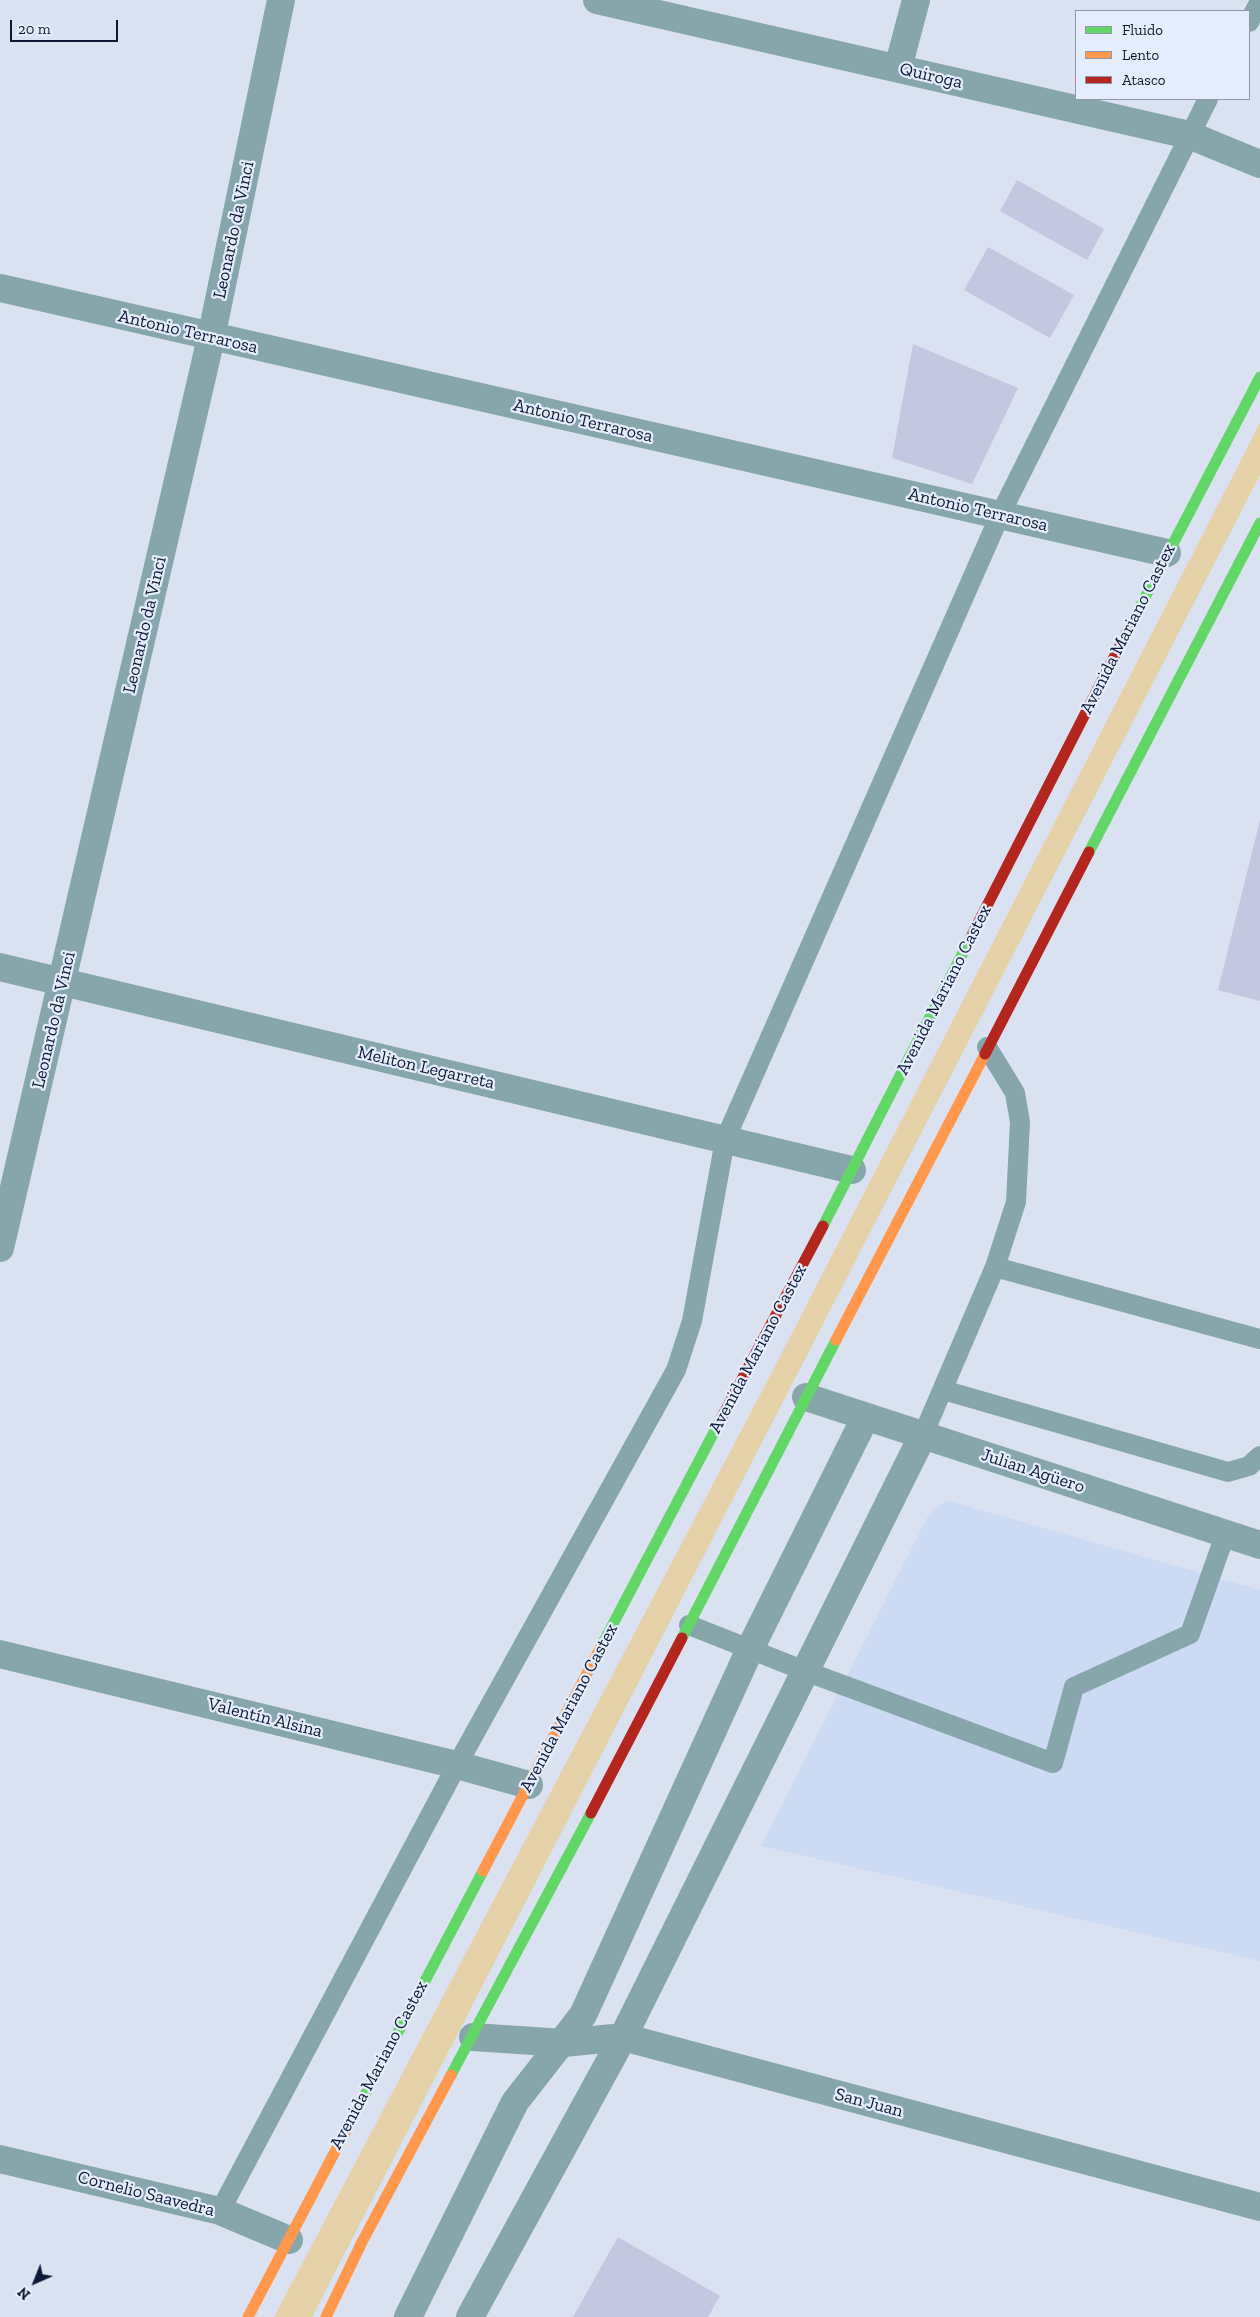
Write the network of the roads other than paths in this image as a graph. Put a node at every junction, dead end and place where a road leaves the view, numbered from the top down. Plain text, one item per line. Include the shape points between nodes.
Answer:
1 (281, 0) edge
2 (597, 0) edge
3 (916, 0) edge
4 (1260, 1) edge
5 (1250, 20) edge
6 (898, 68) junction
7 (1207, 100) edge
8 (1189, 135) junction
9 (1260, 164) edge
10 (0, 288) edge
11 (211, 338) junction
12 (1260, 377) edge
13 (1000, 515) junction
14 (1260, 523) edge
15 (1167, 553) junction
16 (0, 967) edge
17 (63, 982) junction
18 (988, 1046) junction
19 (724, 1140) junction
20 (852, 1170) junction
21 (0, 1248) edge
22 (995, 1267) junction
23 (1260, 1339) edge
24 (943, 1390) junction
25 (806, 1397) junction
26 (865, 1418) junction
27 (923, 1435) junction
28 (1260, 1456) edge
29 (1225, 1535) junction
30 (1260, 1545) edge
31 (689, 1625) junction
32 (750, 1649) junction
33 (0, 1654) edge
34 (805, 1671) junction
35 (457, 1765) junction
36 (529, 1785) junction
37 (473, 2037) junction
38 (623, 2037) junction
39 (564, 2042) junction
40 (0, 2159) edge
41 (1260, 2207) edge
42 (220, 2211) junction
43 (288, 2240) junction
44 (248, 2317) edge
45 (326, 2317) edge
46 (408, 2317) edge
47 (470, 2317) edge

1 - 11 street, Leonardo da Vinci
2 - 6 street, Quiroga
3 - 6 street
4 - 5 lane
6 - 8 street, Quiroga
7 - 8 lane
8 - 9 street, Quiroga
8 - 13 lane
10 - 11 street, Antonio Terrarosa
11 - 13 street, Antonio Terrarosa
11 - 17 street, Leonardo da Vinci
12 - 15 highway, Avenida Mariano Castex
13 - 15 street, Antonio Terrarosa
13 - 19 lane
14 - 18 highway
15 - 20 highway, Avenida Mariano Castex
16 - 17 street, Meliton Legarreta
17 - 19 street, Meliton Legarreta
17 - 21 street, Leonardo da Vinci
18 - 22 lane via 1016,1093 1020,1122 1016,1202
18 - 25 highway
19 - 20 street, Meliton Legarreta
19 - 35 lane via 692,1321 676,1370
20 - 36 highway, Avenida Mariano Castex
22 - 23 lane
22 - 24 lane
24 - 27 lane
24 - 28 lane via 1228,1472 1249,1466
25 - 26 street, Julian Agüero
25 - 31 highway
26 - 27 street, Julian Agüero
26 - 32 street
27 - 29 street, Julian Agüero
27 - 34 street
29 - 30 street, Julian Agüero
29 - 34 lane via 1190,1634 1074,1686 1053,1763
31 - 32 lane
31 - 37 highway
32 - 34 lane
32 - 39 street via 583,2016
33 - 35 street, Valentín Alsina
34 - 38 street
35 - 36 street, Valentín Alsina
35 - 42 lane
36 - 43 highway, Avenida Mariano Castex
37 - 39 street, San Juan
37 - 45 highway via 362,2242
38 - 39 street, San Juan
38 - 41 street, San Juan
38 - 47 street
39 - 46 street via 515,2102
40 - 42 street, Cornelio Saavedra
42 - 43 street, Cornelio Saavedra
43 - 44 highway, Avenida Mariano Castex

